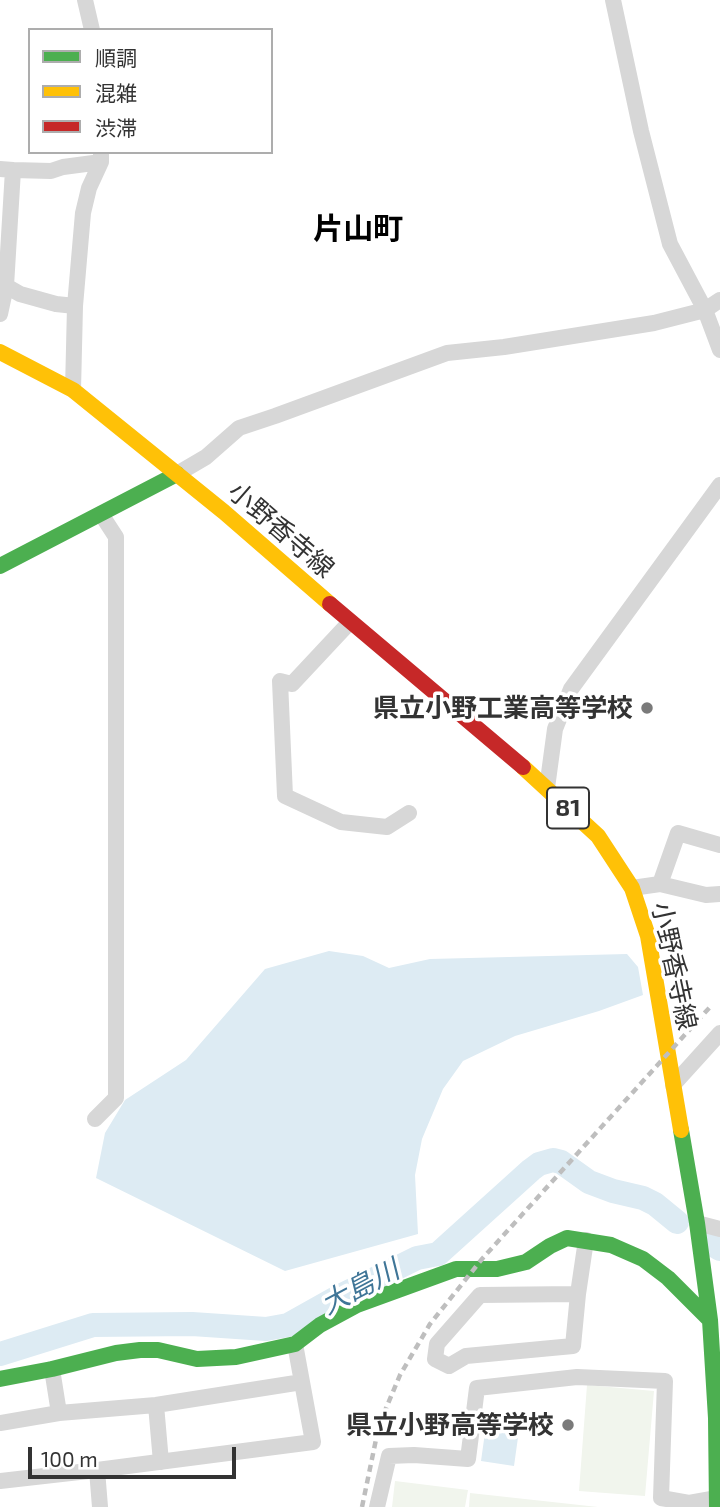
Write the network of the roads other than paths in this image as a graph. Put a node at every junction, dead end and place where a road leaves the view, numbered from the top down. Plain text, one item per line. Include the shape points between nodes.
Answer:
1 (85, 0) edge
2 (613, 0) edge
3 (92, 28) edge
4 (101, 157) edge
5 (6, 170) edge
6 (6, 286) junction
7 (720, 300) edge
8 (75, 306) junction
9 (705, 310) junction
10 (0, 314) edge
11 (720, 350) edge
12 (0, 352) edge
13 (73, 390) junction
14 (177, 474) junction
15 (720, 485) edge
16 (101, 514) junction
17 (0, 566) edge
18 (350, 622) junction
19 (547, 789) junction
20 (409, 813) dead end
21 (720, 845) edge
22 (660, 884) junction
23 (632, 888) junction
24 (720, 894) edge
25 (720, 1034) edge
26 (673, 1085) junction
27 (95, 1119) dead end
28 (697, 1223) junction
29 (720, 1229) edge
30 (586, 1240) junction
31 (578, 1294) junction
32 (710, 1320) junction
33 (295, 1344) junction
34 (52, 1369) junction
35 (0, 1379) edge
36 (302, 1382) junction
37 (156, 1405) junction
38 (60, 1413) junction
39 (718, 1418) edge
40 (0, 1423) edge
41 (161, 1462) junction
42 (97, 1470) junction
43 (0, 1481) edge
44 (717, 1503) edge
45 (100, 1507) edge
46 (377, 1507) edge

1 - 3 street
2 - 9 street via 670,244
4 - 5 street via 51,171
4 - 8 street via 83,213
5 - 6 street
6 - 8 street via 20,295
6 - 10 street
7 - 9 street
8 - 13 street
9 - 11 street
9 - 14 street via 654,323 447,354 239,428 206,457
12 - 13 main road, 小野香寺線 / 81
13 - 14 main road, 小野香寺線 / 81
14 - 16 main road
14 - 18 main road, 小野香寺線 / 81
15 - 19 street via 571,690 555,729
16 - 17 main road
16 - 27 street via 116,537 117,1098
18 - 19 main road, 小野香寺線 / 81
18 - 20 street via 292,684 280,681 285,796 341,822 387,827
19 - 23 main road, 小野香寺線 / 81 via 598,836
21 - 22 street via 678,833
22 - 23 street
22 - 24 street
23 - 26 main road, 小野香寺線 / 81 via 648,936
25 - 26 street
26 - 28 main road, 小野香寺線 / 81
28 - 29 street
28 - 32 main road, 小野香寺線 / 81
30 - 31 street
30 - 32 main road via 643,1259
30 - 33 main road via 567,1238 526,1262 497,1269 456,1269 414,1284 357,1305
31 - 31 street via 480,1295 437,1343 435,1359 449,1366 466,1356 573,1346
32 - 39 main road, 小野香寺線 / 81
33 - 34 main road via 236,1357 197,1359 140,1350
33 - 36 street
34 - 35 main road
34 - 38 street
36 - 37 street
36 - 41 street via 313,1441
37 - 38 street
37 - 41 street
38 - 40 street
39 - 44 main road, 小野香寺線 / 81
41 - 42 street
42 - 43 street
42 - 45 street
44 - 46 street via 662,1498 665,1381 577,1377 477,1388 468,1459 389,1456

